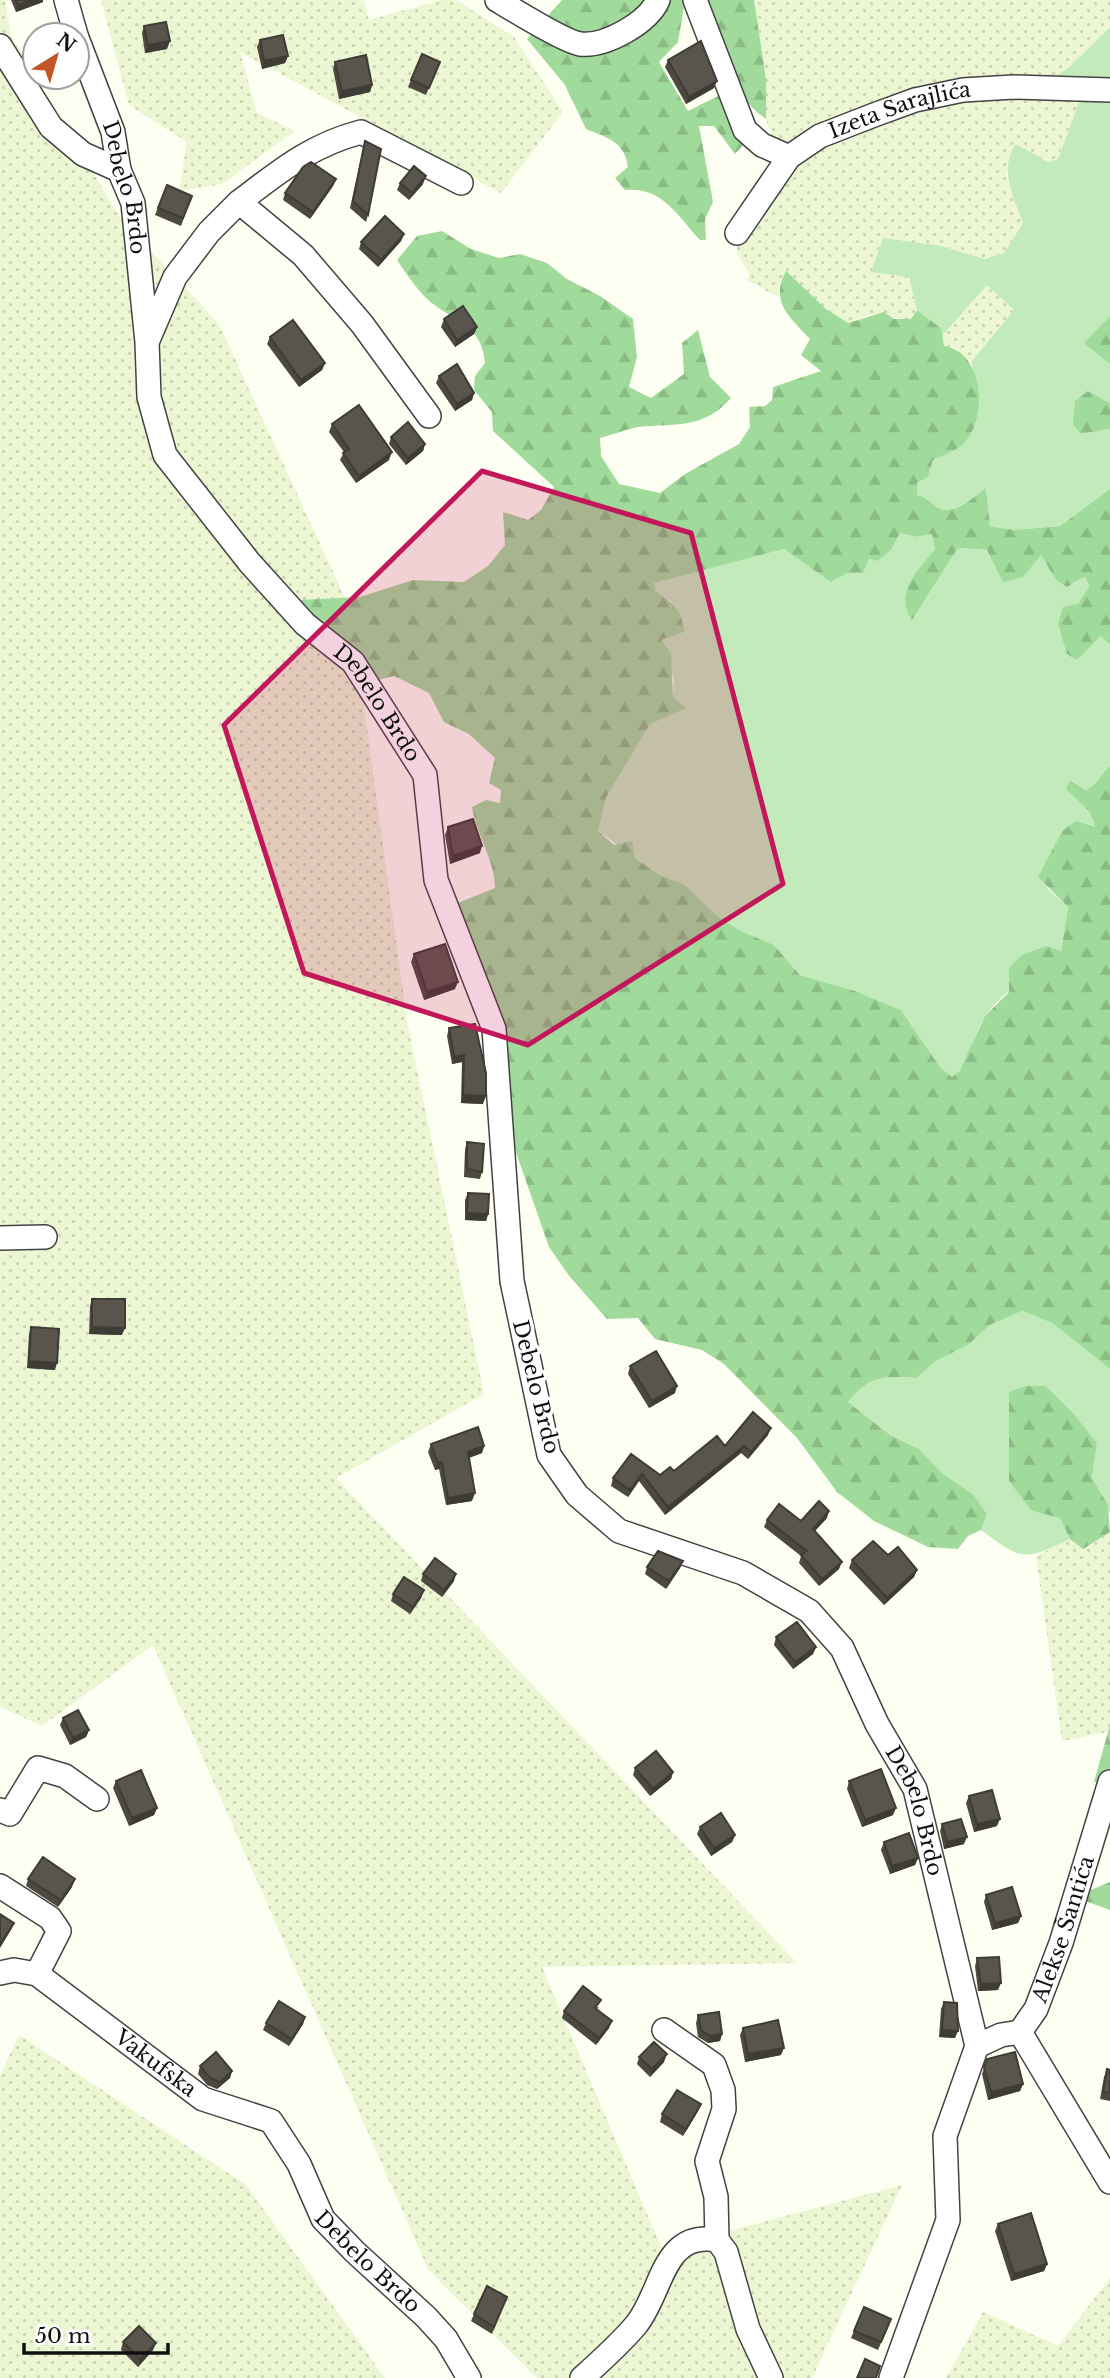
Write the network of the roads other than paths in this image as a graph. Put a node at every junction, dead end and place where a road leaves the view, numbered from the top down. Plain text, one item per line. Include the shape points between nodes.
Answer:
1 (66, 0) edge
2 (497, 0) edge
3 (658, 0) edge
4 (695, 0) edge
5 (72, 21) edge
6 (0, 46) edge
7 (91, 76) edge
8 (1110, 90) edge
9 (789, 158) junction
10 (119, 170) junction
11 (461, 183) dead end
12 (239, 201) junction
13 (737, 233) dead end
14 (147, 342) junction
15 (429, 416) dead end
16 (45, 1237) dead end
17 (0, 1238) edge
18 (1110, 1782) edge
19 (97, 1799) dead end
20 (0, 1810) edge
21 (0, 1886) edge
22 (0, 1973) edge
23 (37, 1974) junction
24 (664, 2030) dead end
25 (1020, 2032) junction
26 (977, 2046) junction
27 (281, 2135) joint
28 (1110, 2182) edge
29 (718, 2240) junction
30 (469, 2378) edge
31 (582, 2378) edge
32 (771, 2378) edge
33 (891, 2378) edge

1 - 5 street, Debelo Brdo
2 - 3 street via 580,44 625,35
4 - 9 street via 745,130 762,145
6 - 10 street via 51,127 83,154
7 - 10 street, Debelo Brdo via 113,132
8 - 9 street, Izeta Sarajlića via 1013,86 962,90 915,100 820,136
9 - 13 street, Izeta Sarajlića
10 - 14 street, Debelo Brdo via 133,202
11 - 12 street, Debelo Brdo via 361,132 328,141
12 - 14 street, Debelo Brdo via 175,277
12 - 15 street via 303,255 362,324
14 - 26 street, Debelo Brdo via 149,397 165,455 258,573 305,624 353,662 425,775 436,880 494,1029 512,1281 549,1455 576,1495 619,1531 743,1573 809,1611 842,1648 877,1724 915,1789
16 - 17 street
18 - 25 street, Alekse Šantića via 1061,1943 1036,2009
19 - 20 street via 65,1776 38,1768 10,1814
21 - 23 street via 50,1918 59,1931
22 - 23 street
23 - 27 street, Vakufska via 204,2098 271,2121
24 - 29 street via 714,2065 723,2090 724,2109 707,2161 716,2197
25 - 26 street
25 - 28 street
26 - 33 street via 945,2136 948,2220
27 - 30 street, Debelo Brdo via 323,2219 426,2317 446,2339
29 - 31 street via 701,2237 684,2244 670,2258 637,2323
29 - 32 street via 726,2252 748,2329

